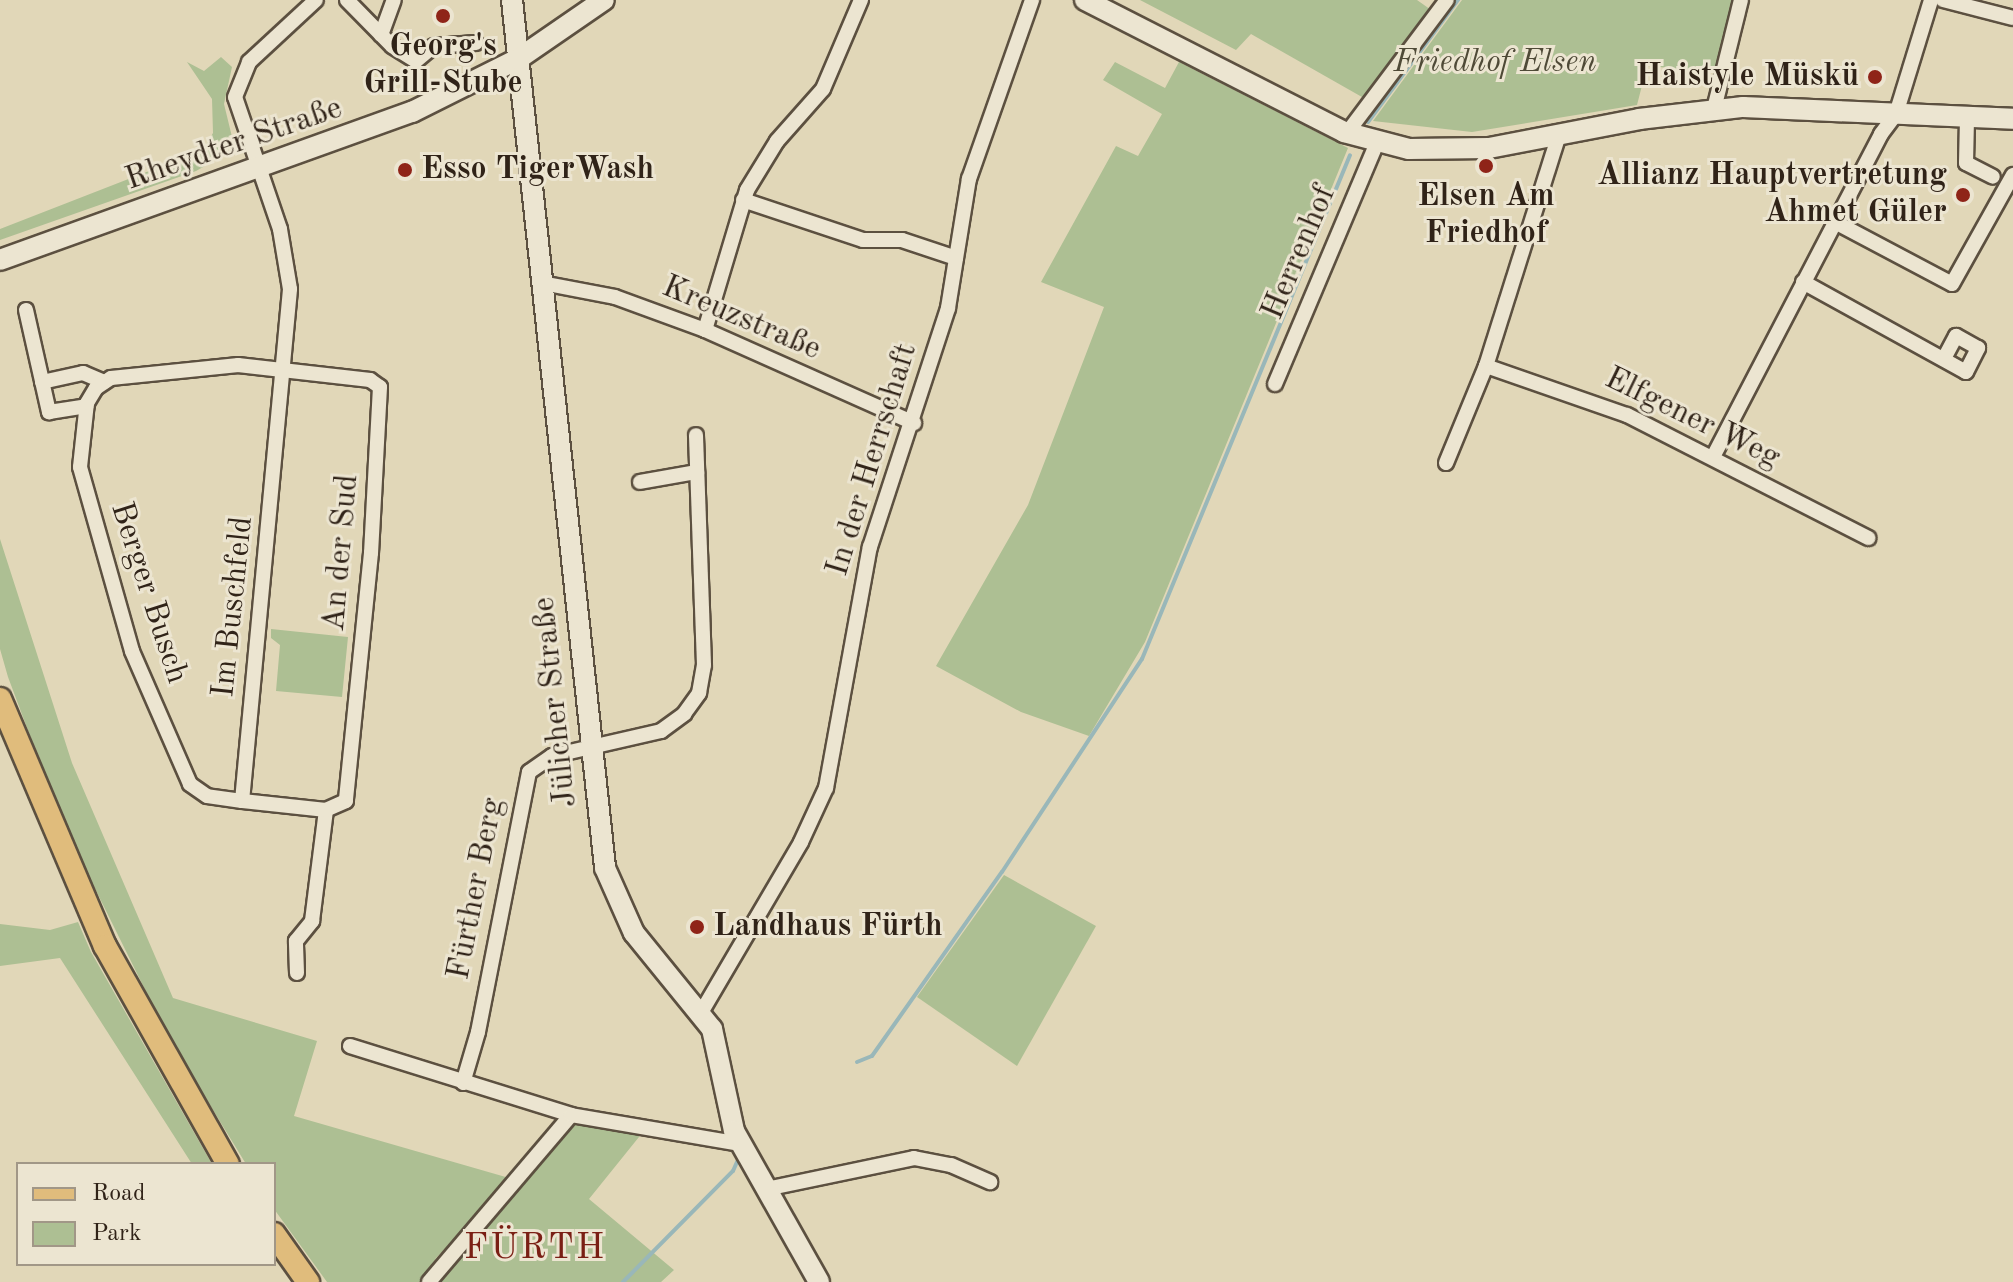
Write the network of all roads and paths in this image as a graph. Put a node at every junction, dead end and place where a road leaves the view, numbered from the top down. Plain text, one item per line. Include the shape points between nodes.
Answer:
1 (316, 0) edge
2 (347, 0) edge
3 (394, 0) edge
4 (512, 0) edge
5 (604, 0) edge
6 (861, 0) edge
7 (1032, 0) edge
8 (1085, 0) edge
9 (1447, 0) edge
10 (1741, 0) edge
11 (1931, 0) edge
12 (1943, 0) edge
13 (2013, 18) edge
14 (381, 35) junction
15 (476, 43) dead end
16 (518, 59) junction
17 (1714, 109) junction
18 (1896, 114) junction
19 (1967, 119) junction
20 (2013, 119) edge
21 (1347, 133) junction
22 (1559, 135) junction
23 (1377, 143) junction
24 (257, 169) junction
25 (2013, 175) edge
26 (1993, 177) dead end
27 (743, 200) junction
28 (1835, 222) junction
29 (956, 258) junction
30 (0, 260) edge
31 (1803, 282) junction
32 (542, 283) junction
33 (26, 310) dead end
34 (705, 330) junction
35 (1944, 359) dead end
36 (1486, 366) junction
37 (285, 368) junction
38 (42, 382) junction
39 (104, 382) junction
40 (1275, 384) dead end
41 (87, 406) junction
42 (914, 423) junction
43 (696, 435) dead end
44 (1713, 457) junction
45 (1446, 463) dead end
46 (697, 472) junction
47 (640, 482) dead end
48 (1868, 538) dead end
49 (0, 699) edge
50 (591, 744) junction
51 (242, 801) junction
52 (326, 810) junction
53 (297, 973) dead end
54 (702, 1011) junction
55 (350, 1046) dead end
56 (463, 1083) junction
57 (571, 1115) junction
58 (740, 1144) junction
59 (227, 1162) edge
60 (990, 1182) dead end
61 (766, 1189) junction
62 (276, 1237) edge
63 (308, 1282) edge
64 (429, 1282) edge
65 (819, 1282) edge

1 - 24 street, Im Buschfeld via 249,62 239,78 237,113
2 - 14 street
3 - 14 street
4 - 16 street, Jülicher Straße
5 - 16 street, Rheydter Straße
6 - 27 street via 825,85 777,141
7 - 29 street, In der Herrschaft via 969,179
8 - 21 street
9 - 21 street
10 - 17 street
11 - 18 street
12 - 13 street
14 - 15 street via 416,61 434,46
16 - 24 street, Rheydter Straße via 399,118
16 - 32 street, Jülicher Straße
17 - 18 street via 1806,107
17 - 22 street
18 - 19 street
18 - 28 street
19 - 20 street
19 - 26 street via 1966,163
21 - 23 street
22 - 23 street via 1467,151
22 - 36 street
23 - 40 street, Herrenhof
24 - 30 street, Rheydter Straße
24 - 37 street, Im Buschfeld via 289,267
25 - 28 street via 1952,284
27 - 29 street via 863,240 902,240
27 - 34 street
28 - 31 street
29 - 42 street, In der Herrschaft via 946,316
31 - 35 street
31 - 44 street
32 - 34 street, Kreuzstraße via 615,297
32 - 50 street, Jülicher Straße
33 - 38 street
34 - 42 street, Kreuzstraße
36 - 44 street, Elfgener Weg via 1591,399
36 - 45 street
37 - 39 street via 202,366
37 - 51 street, Im Buschfeld
37 - 52 street, An der Sud via 370,380 383,396 346,801
38 - 39 street via 83,373
38 - 41 street via 49,412
39 - 41 street, Berger Busch
41 - 51 street, Berger Busch via 80,471 140,671 190,784 211,798
42 - 54 street, In der Herrschaft via 870,547 826,788 801,842
43 - 46 street, Fürther Berg
44 - 48 street, Elfgener Weg
46 - 47 street
46 - 50 street, Fürther Berg via 704,652 699,693 684,714 661,731
49 - 59 main road via 105,946
50 - 54 street, Jülicher Straße via 603,853 614,896 642,944
50 - 56 street, Fürther Berg via 543,759 527,777 478,1032
51 - 52 street
52 - 53 street via 312,921 296,941
54 - 58 street, Jülicher Straße via 716,1039
55 - 56 street
56 - 57 street
57 - 58 street
57 - 64 street
58 - 61 street, Jülicher Straße
60 - 61 street via 961,1168 914,1158
61 - 65 street, Jülicher Straße
62 - 63 main road

